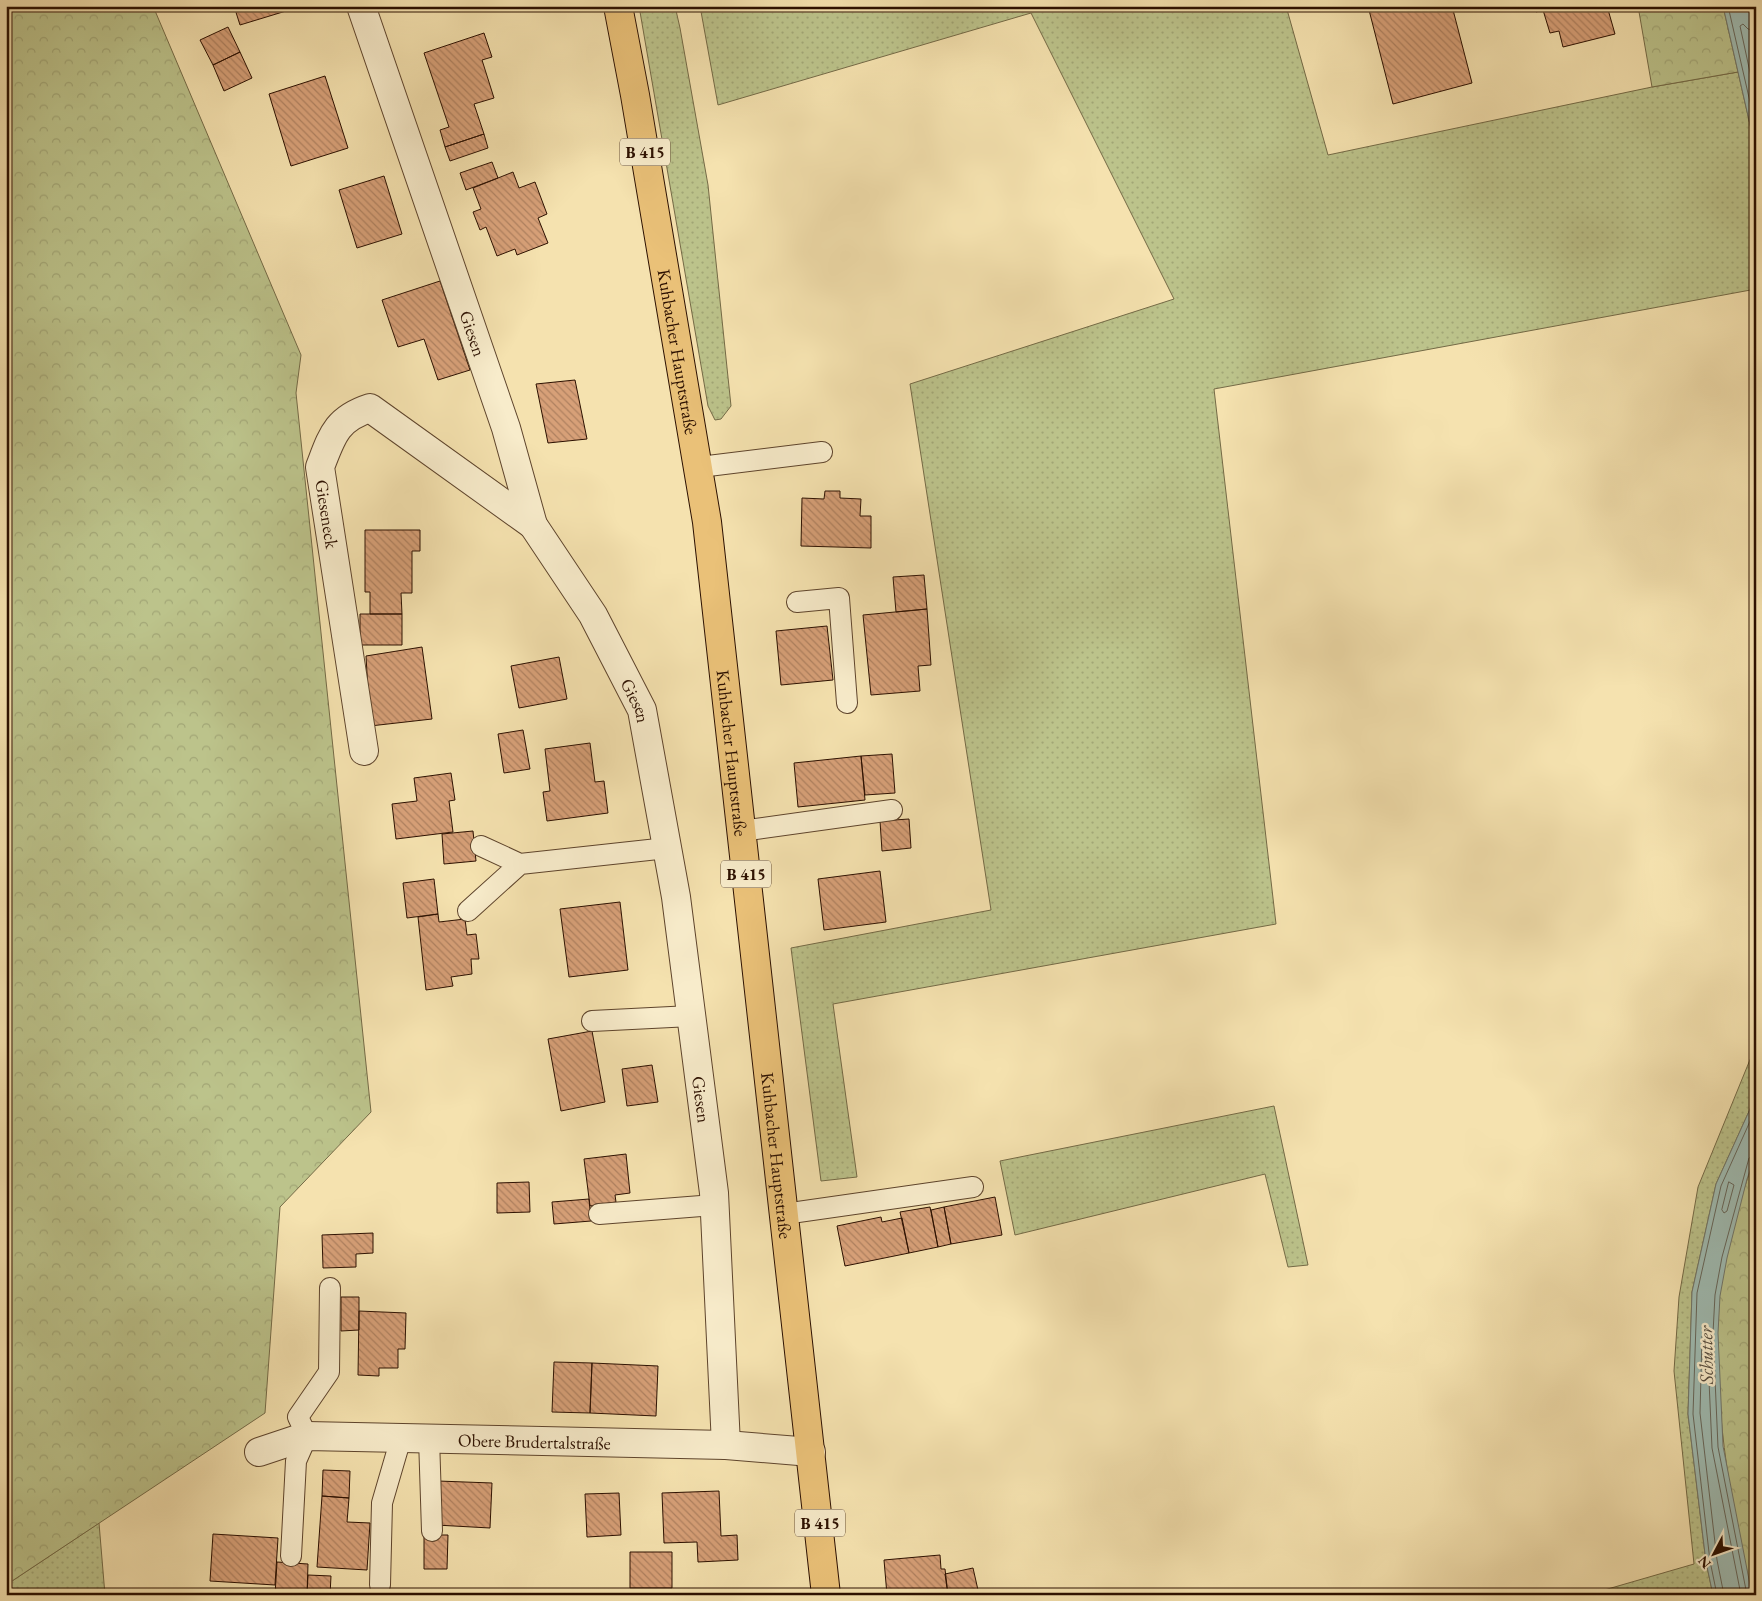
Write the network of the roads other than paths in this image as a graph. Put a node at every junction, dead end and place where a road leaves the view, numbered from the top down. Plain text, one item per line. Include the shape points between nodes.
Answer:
1 (361, 6) edge
2 (618, 6) edge
3 (822, 452) dead end
4 (700, 466) junction
5 (533, 525) junction
6 (796, 602) dead end
7 (847, 703) dead end
8 (364, 751) dead end
9 (892, 810) dead end
10 (741, 831) junction
11 (481, 846) dead end
12 (668, 848) junction
13 (520, 864) junction
14 (468, 911) dead end
15 (692, 1016) junction
16 (592, 1021) dead end
17 (973, 1187) dead end
18 (714, 1205) junction
19 (599, 1214) dead end
20 (784, 1214) junction
21 (330, 1288) dead end
22 (307, 1436) junction
23 (401, 1438) junction
24 (429, 1438) junction
25 (726, 1445) junction
26 (259, 1452) dead end
27 (811, 1452) junction
28 (432, 1531) dead end
29 (291, 1556) dead end
30 (380, 1585) dead end
31 (826, 1595) edge

1 - 5 street, Giesen via 506,428
2 - 4 main road, Kuhbacher Hauptstraße / B 415
3 - 4 lane
4 - 10 main road, Kuhbacher Hauptstraße / B 415
5 - 8 street, Gieseneck via 370,408 352,414 335,430 320,467
5 - 12 street, Giesen via 593,615 642,710
6 - 7 lane via 839,598
9 - 10 lane
10 - 20 main road, Kuhbacher Hauptstraße / B 415
11 - 13 lane
12 - 13 lane
12 - 15 street, Giesen
13 - 14 lane
15 - 16 lane
15 - 18 street, Giesen
17 - 20 lane
18 - 19 lane
18 - 25 street, Giesen
20 - 27 main road, Kuhbacher Hauptstraße / B 415
21 - 22 lane via 329,1372 298,1416
22 - 23 street, Obere Brudertalstraße
22 - 26 street, Obere Brudertalstraße
22 - 29 lane via 296,1461
23 - 24 street, Obere Brudertalstraße
23 - 30 lane via 382,1503
24 - 25 street, Obere Brudertalstraße
24 - 28 lane
25 - 27 street, Obere Brudertalstraße
27 - 31 main road, Kuhbacher Hauptstraße / B 415

